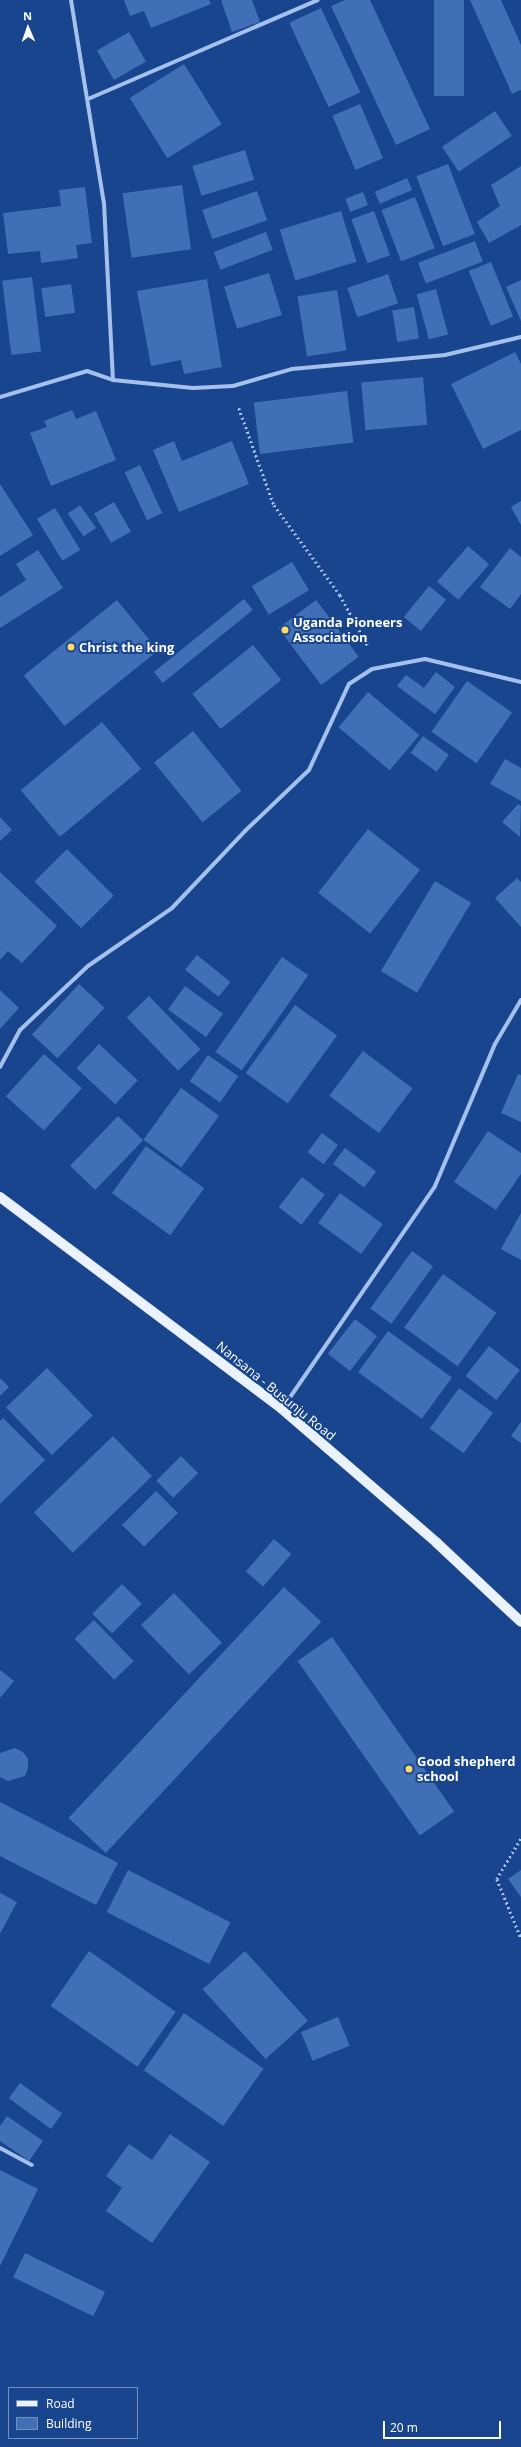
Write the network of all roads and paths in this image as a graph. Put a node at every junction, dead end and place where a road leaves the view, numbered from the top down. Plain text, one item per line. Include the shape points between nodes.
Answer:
1 (71, 0) edge
2 (318, 0) edge
3 (88, 99) junction
4 (521, 337) edge
5 (113, 380) junction
6 (233, 386) junction
7 (0, 398) edge
8 (383, 666) junction
9 (521, 682) edge
10 (521, 1000) edge
11 (0, 1067) edge
12 (0, 1197) edge
13 (282, 1409) junction
14 (521, 1622) edge
15 (521, 1839) edge
16 (521, 1938) edge
17 (0, 2148) edge
18 (32, 2165) dead end

1 - 3 street
2 - 3 street
3 - 5 street via 104,203
4 - 6 street via 445,355 292,369
5 - 6 street via 193,388
5 - 7 street via 87,371
6 - 8 path via 274,505 340,594 364,641
8 - 9 street via 425,659
8 - 11 street via 372,669 349,684 309,770 245,831 172,908 88,966 20,1030
10 - 13 street via 495,1044 435,1186
12 - 13 main road, Nansana - Busunju Road
13 - 14 main road, Nansana - Busunju Road via 437,1544
15 - 16 path via 497,1879
17 - 18 street

